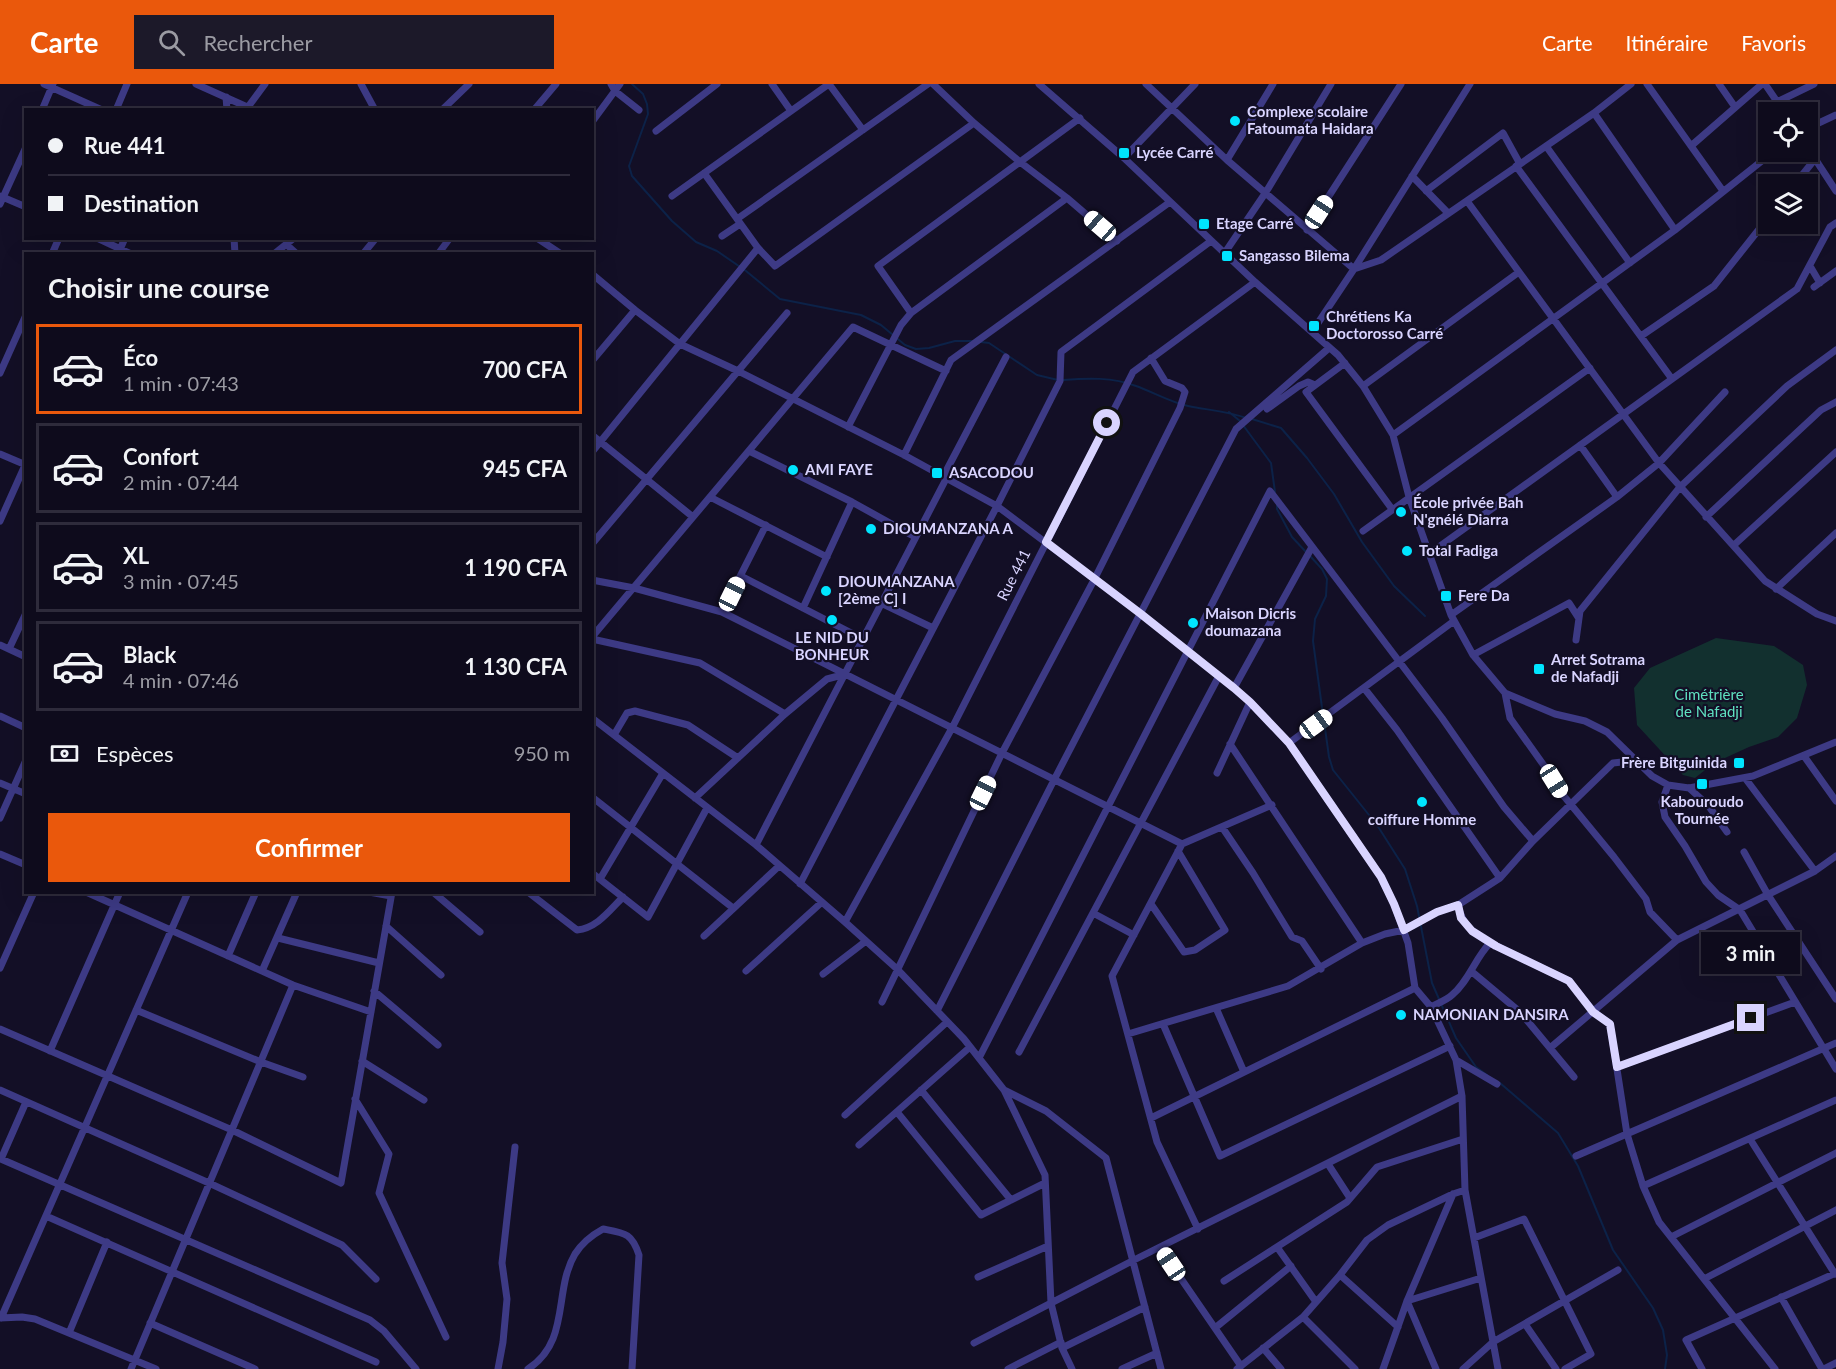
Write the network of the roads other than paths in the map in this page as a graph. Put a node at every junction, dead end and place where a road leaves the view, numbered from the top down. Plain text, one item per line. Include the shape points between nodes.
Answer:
1 (127, 84) edge
2 (196, 84) edge
3 (265, 84) edge
4 (362, 84) edge
5 (556, 84) edge
6 (717, 84) edge
7 (772, 84) edge
8 (829, 84) edge
9 (930, 84) edge
10 (1039, 84) edge
11 (1146, 84) edge
12 (1183, 84) edge
13 (1195, 84) edge
14 (1273, 84) edge
15 (1330, 84) edge
16 (1401, 84) edge
17 (1470, 84) edge
18 (1631, 84) edge
19 (1647, 84) edge
20 (1719, 84) edge
21 (1763, 84) edge
22 (1814, 84) edge
23 (50, 85) edge
24 (466, 85) edge
25 (615, 86) edge
26 (1186, 93) junction
27 (226, 97) junction
28 (1777, 102) joint
29 (1735, 107) junction
30 (43, 108) edge
31 (98, 108) edge
32 (117, 108) edge
33 (226, 108) edge
34 (251, 108) edge
35 (374, 108) edge
36 (444, 108) edge
37 (536, 108) edge
38 (1172, 109) junction
39 (639, 110) dead end
40 (791, 111) junction
41 (1594, 113) junction
42 (1836, 116) edge
43 (1080, 118) junction
44 (594, 119) edge
45 (974, 123) junction
46 (1818, 124) edge
47 (863, 130) junction
48 (656, 131) dead end
49 (1546, 146) junction
50 (1691, 146) junction
51 (24, 151) edge
52 (1124, 158) junction
53 (1227, 160) junction
54 (1020, 162) junction
55 (1760, 162) edge
56 (1813, 162) edge
57 (1817, 162) edge
58 (1518, 165) junction
59 (704, 173) junction
60 (1803, 174) edge
61 (1412, 176) junction
62 (1426, 191) junction
63 (1723, 191) junction
64 (1836, 191) edge
65 (1266, 192) junction
66 (672, 196) dead end
67 (1067, 198) junction
68 (1, 199) edge
69 (1467, 201) junction
70 (1170, 202) junction
71 (24, 206) edge
72 (1448, 213) junction
73 (739, 221) junction
74 (1836, 223) edge
75 (1307, 230) junction
76 (1675, 230) junction
77 (1758, 231) edge
78 (722, 236) dead end
79 (100, 240) edge
80 (292, 240) edge
81 (374, 240) edge
82 (540, 240) edge
83 (1117, 241) junction
84 (1211, 241) junction
85 (287, 245) junction
86 (758, 248) junction
87 (119, 251) edge
88 (277, 252) edge
89 (295, 252) edge
90 (365, 252) edge
91 (558, 252) edge
92 (1224, 254) junction
93 (1630, 263) junction
94 (1810, 266) junction
95 (1354, 269) junction
96 (1836, 271) edge
97 (1519, 272) junction
98 (594, 276) edge
99 (1255, 282) junction
100 (1602, 284) junction
101 (635, 310) junction
102 (787, 313) dead end
103 (911, 313) junction
104 (1554, 318) junction
105 (22, 331) edge
106 (1312, 332) junction
107 (1641, 336) junction
108 (891, 343) junction
109 (680, 344) junction
110 (1329, 348) junction
111 (1836, 350) edge
112 (1006, 357) dead end
113 (1151, 358) junction
114 (594, 359) edge
115 (1345, 363) junction
116 (1590, 368) junction
117 (738, 371) junction
118 (946, 371) junction
119 (0, 373) edge
120 (1672, 379) junction
121 (1315, 385) junction
122 (1363, 386) junction
123 (1725, 392) dead end
124 (792, 399) junction
125 (1836, 402) edge
126 (1267, 409) dead end
127 (1624, 414) junction
128 (848, 427) junction
129 (1393, 435) junction
130 (594, 437) edge
131 (601, 442) junction
132 (1580, 445) junction
133 (594, 450) edge
134 (749, 451) junction
135 (1836, 452) edge
136 (0, 454) edge
137 (903, 455) junction
138 (1659, 463) junction
139 (24, 464) edge
140 (24, 466) edge
141 (944, 478) junction
142 (647, 479) junction
143 (1680, 488) junction
144 (1617, 496) junction
145 (710, 497) junction
146 (1410, 497) junction
147 (852, 502) junction
148 (997, 506) junction
149 (1392, 509) junction
150 (693, 517) junction
151 (1706, 517) junction
152 (0, 521) edge
153 (766, 525) junction
154 (1363, 531) dead end
155 (1836, 533) edge
156 (915, 537) junction
157 (594, 542) edge
158 (1046, 542) junction
159 (1734, 545) junction
160 (1312, 547) junction
161 (1429, 554) junction
162 (828, 557) junction
163 (741, 576) junction
164 (594, 580) edge
165 (1094, 580) junction
166 (634, 588) junction
167 (1776, 589) junction
168 (881, 603) junction
169 (802, 608) junction
170 (722, 612) junction
171 (1141, 614) junction
172 (24, 617) edge
173 (1578, 617) junction
174 (1453, 618) junction
175 (1836, 621) edge
176 (933, 628) junction
177 (594, 636) edge
178 (594, 638) edge
179 (863, 639) junction
180 (1576, 640) dead end
181 (0, 645) edge
182 (9, 649) junction
183 (1187, 652) junction
184 (1473, 655) junction
185 (24, 656) edge
186 (1400, 662) junction
187 (846, 674) junction
188 (1218, 676) junction
189 (1234, 688) junction
190 (1364, 688) junction
191 (1505, 693) junction
192 (896, 700) junction
193 (1250, 702) junction
194 (785, 714) junction
195 (0, 716) edge
196 (594, 720) edge
197 (24, 727) edge
198 (952, 728) junction
199 (614, 735) junction
200 (1836, 742) edge
201 (1289, 743) junction
202 (1230, 744) junction
203 (1002, 753) junction
204 (1804, 756) junction
205 (738, 759) junction
206 (24, 764) edge
207 (1643, 767) junction
208 (663, 773) junction
209 (1217, 773) dead end
210 (1745, 778) junction
211 (1054, 780) junction
212 (0, 783) edge
213 (1668, 785) junction
214 (13, 788) junction
215 (1689, 788) junction
216 (24, 793) edge
217 (695, 798) junction
218 (594, 799) edge
219 (1836, 801) edge
220 (1272, 805) junction
221 (1572, 805) junction
222 (1108, 807) junction
223 (707, 808) junction
224 (0, 818) edge
225 (1140, 823) junction
226 (631, 827) junction
227 (1222, 827) junction
228 (1727, 832) dead end
229 (1533, 841) junction
230 (756, 845) junction
231 (1180, 848) junction
232 (1744, 852) dead end
233 (0, 854) edge
234 (1836, 856) edge
235 (677, 863) junction
236 (24, 864) edge
237 (778, 866) junction
238 (1815, 871) junction
239 (594, 874) edge
240 (1500, 878) junction
241 (600, 879) junction
242 (800, 884) junction
243 (33, 894) edge
244 (91, 894) edge
245 (119, 894) edge
246 (187, 894) edge
247 (255, 894) edge
248 (296, 894) edge
249 (391, 894) edge
250 (435, 894) edge
251 (531, 894) edge
252 (1768, 895) junction
253 (623, 897) junction
254 (822, 902) junction
255 (1151, 904) junction
256 (114, 905) junction
257 (1458, 905) junction
258 (733, 908) junction
259 (1740, 910) junction
260 (1093, 913) junction
261 (845, 922) junction
262 (386, 926) junction
263 (171, 930) junction
264 (1404, 930) junction
265 (480, 932) dead end
266 (1134, 934) junction
267 (704, 936) dead end
268 (278, 938) junction
269 (1677, 940) junction
270 (866, 941) junction
271 (1362, 943) junction
272 (1490, 943) junction
273 (228, 956) junction
274 (379, 963) junction
275 (0, 968) edge
276 (897, 969) junction
277 (1321, 969) junction
278 (262, 971) junction
279 (746, 971) dead end
280 (1471, 971) junction
281 (823, 974) dead end
282 (441, 975) dead end
283 (293, 985) junction
284 (1415, 988) junction
285 (374, 991) junction
286 (1836, 999) edge
287 (882, 1002) dead end
288 (1796, 1002) junction
289 (1431, 1007) junction
290 (1216, 1008) junction
291 (136, 1010) junction
292 (371, 1011) junction
293 (937, 1011) junction
294 (1593, 1012) junction
295 (947, 1022) junction
296 (1163, 1024) junction
297 (0, 1029) edge
298 (1128, 1034) junction
299 (1836, 1043) edge
300 (438, 1045) dead end
301 (1450, 1046) junction
302 (970, 1047) junction
303 (1550, 1048) junction
304 (1824, 1048) junction
305 (50, 1051) junction
306 (1019, 1052) dead end
307 (980, 1058) junction
308 (1456, 1060) junction
309 (362, 1061) junction
310 (261, 1062) junction
311 (1617, 1067) junction
312 (1836, 1069) edge
313 (1244, 1072) junction
314 (107, 1076) junction
315 (303, 1077) dead end
316 (1574, 1077) dead end
317 (1497, 1084) dead end
318 (0, 1090) edge
319 (921, 1090) junction
320 (1004, 1090) junction
321 (1195, 1096) junction
322 (1462, 1096) junction
323 (355, 1099) junction
324 (424, 1100) dead end
325 (1836, 1100) edge
326 (26, 1102) junction
327 (897, 1112) junction
328 (845, 1115) dead end
329 (1151, 1118) junction
330 (84, 1129) junction
331 (232, 1130) junction
332 (1627, 1134) junction
333 (1463, 1139) junction
334 (1749, 1139) junction
335 (859, 1145) dead end
336 (515, 1147) dead end
337 (1836, 1153) edge
338 (1576, 1156) dead end
339 (1, 1160) edge
340 (1328, 1164) junction
341 (1777, 1182) junction
342 (209, 1183) junction
343 (1045, 1183) junction
344 (60, 1184) junction
345 (1643, 1186) junction
346 (1465, 1190) junction
347 (1453, 1194) junction
348 (1350, 1198) junction
349 (1011, 1200) junction
350 (1836, 1210) edge
351 (46, 1216) junction
352 (1805, 1226) junction
353 (1198, 1229) junction
354 (1671, 1237) junction
355 (186, 1238) junction
356 (1474, 1238) junction
357 (107, 1242) junction
358 (1048, 1246) junction
359 (1277, 1247) junction
360 (1160, 1248) junction
361 (1132, 1261) junction
362 (1291, 1266) junction
363 (1618, 1270) dead end
364 (172, 1271) junction
365 (1835, 1273) edge
366 (1340, 1275) junction
367 (978, 1277) dead end
368 (1481, 1278) junction
369 (376, 1279) dead end
370 (1704, 1279) junction
371 (1224, 1281) dead end
372 (1781, 1297) junction
373 (1407, 1301) junction
374 (1564, 1301) junction
375 (1316, 1302) junction
376 (1051, 1303) junction
377 (1145, 1307) junction
378 (1303, 1317) junction
379 (0, 1318) edge
380 (1735, 1318) junction
381 (150, 1323) junction
382 (1525, 1324) junction
383 (1398, 1327) junction
384 (1215, 1328) junction
385 (69, 1333) junction
386 (446, 1337) dead end
387 (1493, 1342) junction
388 (974, 1343) dead end
389 (1061, 1345) junction
390 (1263, 1348) junction
391 (1157, 1353) junction
392 (135, 1360) junction
393 (376, 1362) dead end
394 (1836, 1363) edge
395 (1239, 1367) edge
396 (131, 1369) edge
397 (156, 1369) edge
398 (255, 1369) edge
399 (415, 1369) edge
400 (498, 1369) edge
401 (528, 1369) edge
402 (632, 1369) edge
403 (1008, 1369) edge
404 (1072, 1369) edge
405 (1122, 1369) edge
406 (1161, 1369) edge
407 (1281, 1369) edge
408 (1355, 1369) edge
409 (1383, 1369) edge
410 (1436, 1369) edge
411 (1462, 1369) edge
412 (1498, 1369) edge
413 (1556, 1369) edge
414 (1565, 1369) edge
415 (1702, 1369) edge
416 (1775, 1369) edge
417 (1823, 1369) edge

1 - 32 street
2 - 27 street
3 - 34 street
4 - 35 street
5 - 37 street
6 - 48 street
7 - 40 street
8 - 40 street
8 - 47 street
9 - 45 street
9 - 47 street
10 - 43 street
11 - 38 street
12 - 26 street
13 - 26 street
14 - 53 street
15 - 65 street
16 - 75 street
17 - 61 street
18 - 41 street
19 - 50 street
20 - 29 street
21 - 28 street
21 - 29 street
22 - 28 street
23 - 30 street
23 - 31 street
24 - 36 street
25 - 39 street
25 - 44 street
26 - 38 street
27 - 33 street
27 - 34 street
29 - 50 street
38 - 52 street
38 - 53 street
40 - 59 street
41 - 49 street
41 - 76 street
42 - 46 street
43 - 52 street
43 - 54 street
45 - 54 street
45 - 86 street via 775,266
47 - 73 street
49 - 58 street
49 - 93 street
50 - 63 street
51 - 68 street
52 - 70 street
53 - 65 street
54 - 67 street
54 - 103 street via 878,266
55 - 63 street
56 - 60 street
57 - 64 street
58 - 62 street via 1503,133
58 - 69 street
58 - 100 street
59 - 66 street
59 - 73 street
61 - 62 street
61 - 95 street
62 - 72 street
63 - 76 street
65 - 75 street
65 - 92 street
67 - 83 street
67 - 103 street
68 - 71 street
69 - 72 street
69 - 97 street
70 - 83 street
70 - 84 street
72 - 95 street via 1381,260
73 - 78 street
73 - 86 street
74 - 94 street via 1830,227
75 - 95 street
76 - 93 street
77 - 107 street via 1714,286
79 - 87 street
80 - 85 street
81 - 90 street
82 - 91 street
83 - 118 street via 951,360
84 - 92 street
84 - 148 street via 1061,352 1060,381
85 - 88 street
85 - 89 street
86 - 109 street
92 - 99 street
93 - 100 street
94 - 96 street via 1817,285
94 - 120 street via 1797,289
95 - 106 street
97 - 104 street
97 - 122 street
98 - 101 street
99 - 106 street
99 - 113 street, Rue 441
100 - 104 street
100 - 107 street
101 - 109 street
101 - 114 street
102 - 117 street
103 - 108 street
104 - 116 street
104 - 129 street
105 - 119 street
106 - 110 street
107 - 120 street
108 - 118 street
108 - 124 street via 853,327
108 - 128 street
109 - 117 street
109 - 131 street
110 - 115 street
110 - 171 street via 1236,429
111 - 143 street via 1787,386
112 - 141 street
113 - 158 street, Rue 441 via 1133,372
113 - 165 street via 1165,381 1185,392
115 - 121 street
115 - 122 street
116 - 127 street
116 - 146 street
117 - 124 street
117 - 142 street
118 - 137 street
120 - 127 street
121 - 126 street via 1308,382 1299,386
121 - 149 street via 1306,392
122 - 129 street
123 - 138 street
124 - 128 street
124 - 134 street
125 - 151 street via 1821,410
127 - 132 street
127 - 138 street
128 - 137 street
129 - 146 street
130 - 131 street
131 - 133 street
131 - 142 street
132 - 144 street
132 - 161 street
134 - 145 street
134 - 147 street
135 - 159 street
136 - 139 street
137 - 141 street
138 - 143 street
138 - 144 street
140 - 152 street
141 - 148 street
141 - 156 street
142 - 150 street
142 - 157 street
143 - 151 street
143 - 173 street
144 - 174 street
145 - 150 street
145 - 153 street
146 - 149 street
146 - 161 street
147 - 156 street
147 - 162 street
148 - 158 street
148 - 176 street
149 - 154 street
150 - 166 street
151 - 159 street
153 - 162 street
153 - 163 street
155 - 167 street
156 - 168 street
158 - 165 street
158 - 198 street, Rue 441
159 - 167 street
160 - 183 street via 1270,491
160 - 186 street
160 - 189 street
161 - 174 street
162 - 169 street
163 - 169 street
163 - 170 street
164 - 166 street
165 - 171 street
165 - 203 street
166 - 170 street
166 - 177 street
167 - 175 street
168 - 176 street
168 - 179 street
169 - 179 street
170 - 187 street
171 - 183 street
171 - 211 street
172 - 182 street
173 - 180 street
173 - 184 street via 1569,603
174 - 184 street
174 - 186 street
176 - 192 street
178 - 194 street via 700,663
179 - 187 street
181 - 182 street
182 - 185 street
183 - 188 street
183 - 222 street
184 - 191 street
186 - 190 street
186 - 229 street
187 - 192 street
187 - 194 street via 827,679
187 - 230 street
188 - 189 street
188 - 225 street
189 - 193 street
190 - 201 street
190 - 240 street
191 - 207 street via 1607,732
191 - 221 street via 1510,718
192 - 198 street
192 - 242 street
193 - 201 street
193 - 202 street
194 - 205 street
195 - 197 street
196 - 199 street
198 - 203 street
198 - 261 street, Rue 441
199 - 205 street via 627,713 635,711 688,725
199 - 208 street
200 - 204 street
201 - 264 street via 1381,877
202 - 209 street
202 - 220 street
203 - 211 street
203 - 276 street
204 - 210 street
204 - 219 street
205 - 217 street
206 - 214 street
207 - 213 street
207 - 221 street via 1613,763
208 - 217 street
208 - 226 street
210 - 215 street
210 - 238 street
211 - 222 street
211 - 293 street
212 - 214 street
213 - 215 street
213 - 259 street via 1662,802 1665,817 1707,882
214 - 216 street
214 - 224 street
215 - 228 street via 1708,805
217 - 223 street
218 - 226 street
220 - 227 street
220 - 271 street
221 - 229 street
221 - 269 street via 1646,899 1650,912
222 - 225 street
222 - 307 street
223 - 230 street
223 - 235 street
225 - 231 street
225 - 260 street
226 - 235 street
226 - 241 street
227 - 231 street
227 - 277 street via 1292,937 1302,941
229 - 240 street
230 - 237 street
231 - 255 street
231 - 255 street via 1225,930 1195,950 1184,952
232 - 252 street
233 - 236 street
234 - 238 street
235 - 253 street via 648,917
235 - 258 street
237 - 242 street
237 - 258 street
238 - 252 street
239 - 241 street
240 - 257 street
241 - 253 street
242 - 254 street
243 - 275 street
244 - 256 street
245 - 256 street
246 - 263 street
247 - 273 street
248 - 268 street
249 - 262 street
250 - 265 street
251 - 253 street via 577,930 596,923
252 - 259 street
252 - 286 street
254 - 261 street
254 - 279 street
255 - 266 street
256 - 263 street
256 - 305 street
257 - 264 street
257 - 272 street via 1461,918
258 - 267 street
259 - 269 street
259 - 288 street
260 - 266 street
260 - 306 street
261 - 270 street
262 - 274 street
262 - 282 street
263 - 273 street
263 - 291 street
264 - 271 street
264 - 284 street
266 - 298 street via 1112,976
268 - 274 street
268 - 278 street
269 - 294 street
270 - 276 street
270 - 281 street
271 - 277 street
272 - 280 street
272 - 294 street via 1569,981
273 - 278 street
274 - 285 street
276 - 287 street
276 - 293 street
277 - 290 street via 1288,986
278 - 283 street
280 - 289 street via 1452,995
280 - 303 street via 1520,1012
283 - 292 street
283 - 310 street
284 - 289 street
284 - 313 street
285 - 292 street
285 - 300 street
288 - 304 street
288 - 311 street
289 - 301 street
290 - 296 street
290 - 313 street
291 - 310 street
291 - 314 street
292 - 309 street
293 - 295 street
294 - 303 street
294 - 311 street via 1610,1024
295 - 302 street
295 - 328 street
296 - 298 street
296 - 321 street
297 - 305 street
298 - 329 street
299 - 304 street
301 - 308 street
301 - 321 street via 1220,1156
302 - 307 street
302 - 319 street
303 - 316 street
304 - 312 street
304 - 332 street
305 - 314 street
307 - 320 street
308 - 317 street
308 - 322 street
309 - 323 street
309 - 324 street
310 - 315 street
310 - 331 street
311 - 332 street
313 - 321 street
314 - 330 street
314 - 331 street
318 - 326 street
319 - 327 street
319 - 349 street
320 - 343 street
320 - 361 street via 1046,1111 1106,1158
321 - 329 street
322 - 333 street
322 - 340 street
323 - 331 street via 340,1183
323 - 386 street via 389,1154 380,1193
325 - 334 street
326 - 330 street
326 - 339 street
327 - 335 street
327 - 349 street via 981,1215
329 - 353 street via 1157,1142
330 - 342 street
330 - 344 street
331 - 342 street
332 - 338 street
332 - 345 street
333 - 346 street
333 - 348 street via 1377,1167
334 - 341 street
334 - 345 street
336 - 400 street via 502,1253 507,1299
337 - 341 street
339 - 344 street
340 - 348 street
340 - 353 street
341 - 352 street
341 - 354 street
342 - 355 street
342 - 369 street via 342,1245
343 - 349 street
343 - 358 street
344 - 351 street
344 - 355 street
345 - 354 street via 1659,1222
346 - 347 street
346 - 356 street
347 - 366 street via 1388,1225 1367,1240
347 - 373 street
348 - 359 street
350 - 352 street
351 - 357 street
351 - 379 street
352 - 365 street
352 - 370 street
353 - 360 street
354 - 370 street
355 - 364 street
355 - 399 street via 370,1320
356 - 368 street
356 - 374 street via 1524,1219
357 - 364 street
357 - 385 street
358 - 367 street
358 - 376 street
359 - 362 street
359 - 371 street
360 - 361 street
360 - 384 street
361 - 376 street
361 - 377 street
362 - 375 street
362 - 384 street
363 - 374 street
364 - 381 street
364 - 393 street
365 - 372 street
366 - 375 street
366 - 383 street
368 - 373 street
368 - 387 street
370 - 380 street
372 - 380 street
372 - 417 street
373 - 383 street
373 - 410 street
374 - 382 street
374 - 414 street via 1591,1354
375 - 378 street
376 - 388 street
376 - 389 street
377 - 389 street
377 - 391 street
378 - 390 street
378 - 408 street
379 - 385 street via 35,1319
380 - 415 street via 1686,1340
380 - 416 street
381 - 392 street
381 - 398 street
382 - 387 street
382 - 413 street
383 - 409 street
384 - 395 street
385 - 392 street
387 - 411 street
387 - 412 street
389 - 403 street
389 - 404 street
390 - 395 street
390 - 407 street
391 - 405 street
391 - 406 street
392 - 396 street
392 - 397 street
394 - 417 street
401 - 402 street via 555,1336 575,1254 590,1236 603,1229 622,1232 634,1240 639,1255

